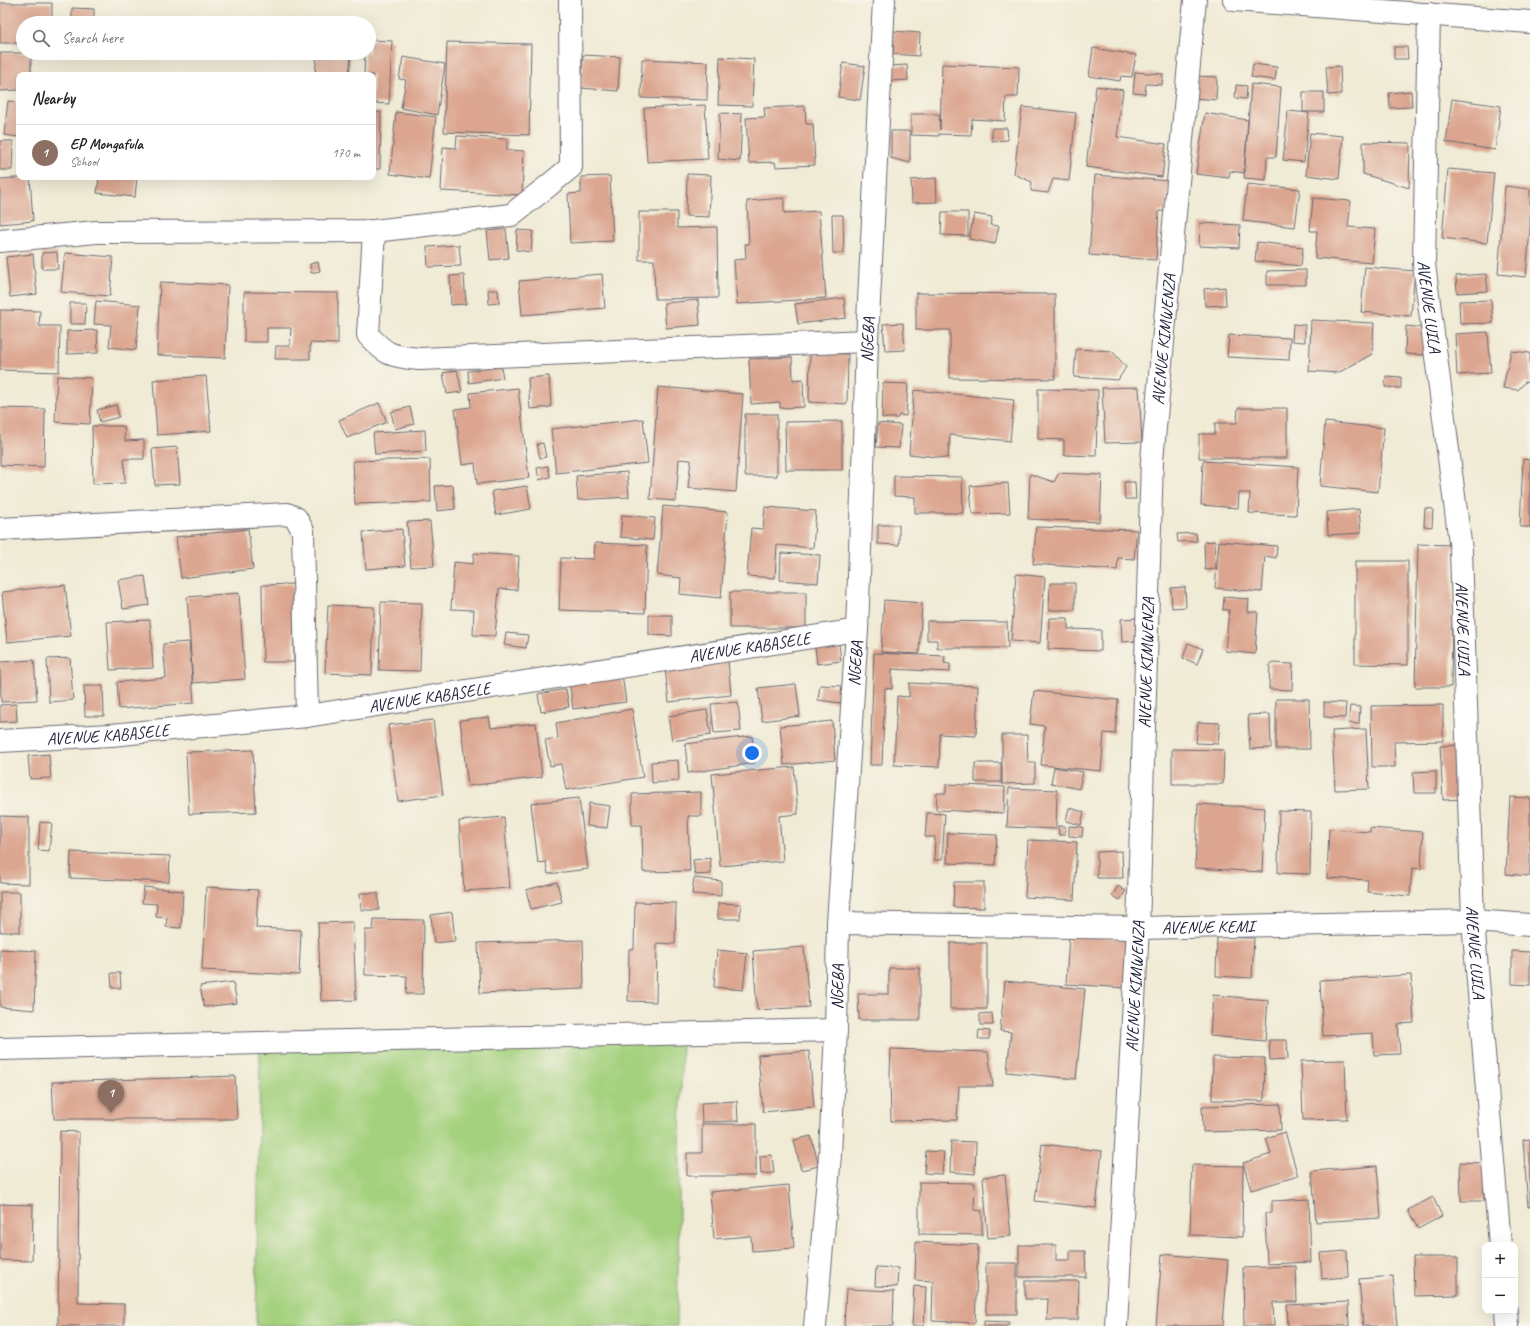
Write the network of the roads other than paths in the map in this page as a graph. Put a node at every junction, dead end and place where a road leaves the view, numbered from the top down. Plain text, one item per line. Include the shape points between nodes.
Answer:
1 (570, 0) edge
2 (884, 0) edge
3 (1195, 0) edge
4 (1234, 0) edge
5 (1400, 6) edge
6 (1429, 14) junction
7 (1530, 22) edge
8 (374, 231) junction
9 (0, 241) edge
10 (867, 341) junction
11 (0, 529) edge
12 (857, 630) junction
13 (307, 716) junction
14 (0, 741) edge
15 (1473, 921) junction
16 (838, 923) junction
17 (1530, 925) edge
18 (1138, 928) junction
19 (836, 1030) junction
20 (0, 1049) edge
21 (1500, 1242) edge
22 (1506, 1314) edge
23 (814, 1326) edge
24 (1116, 1326) edge
25 (1507, 1326) edge

1 - 8 main road via 571,167 511,215
2 - 10 main road, NGEBA
3 - 18 main road, AVENUE KIMWENZA via 1152,460
4 - 5 main road
5 - 6 main road
6 - 7 main road
6 - 15 main road, AVENUE LUILA via 1424,264 1461,550
8 - 9 main road via 96,232
8 - 10 main road via 368,335 379,348 394,356 419,360
10 - 12 main road, NGEBA
11 - 13 main road via 287,514 296,518 303,531
12 - 13 main road, AVENUE KABASELE
12 - 16 main road, NGEBA
13 - 14 main road, AVENUE KABASELE via 110,735
15 - 17 main road, AVENUE KEMI
15 - 18 main road, AVENUE KEMI
15 - 21 main road, AVENUE LUILA
16 - 18 main road, AVENUE KEMI
16 - 19 main road, NGEBA
18 - 24 main road, AVENUE KIMWENZA
19 - 20 main road
19 - 23 main road, NGEBA via 830,1155
22 - 25 main road

